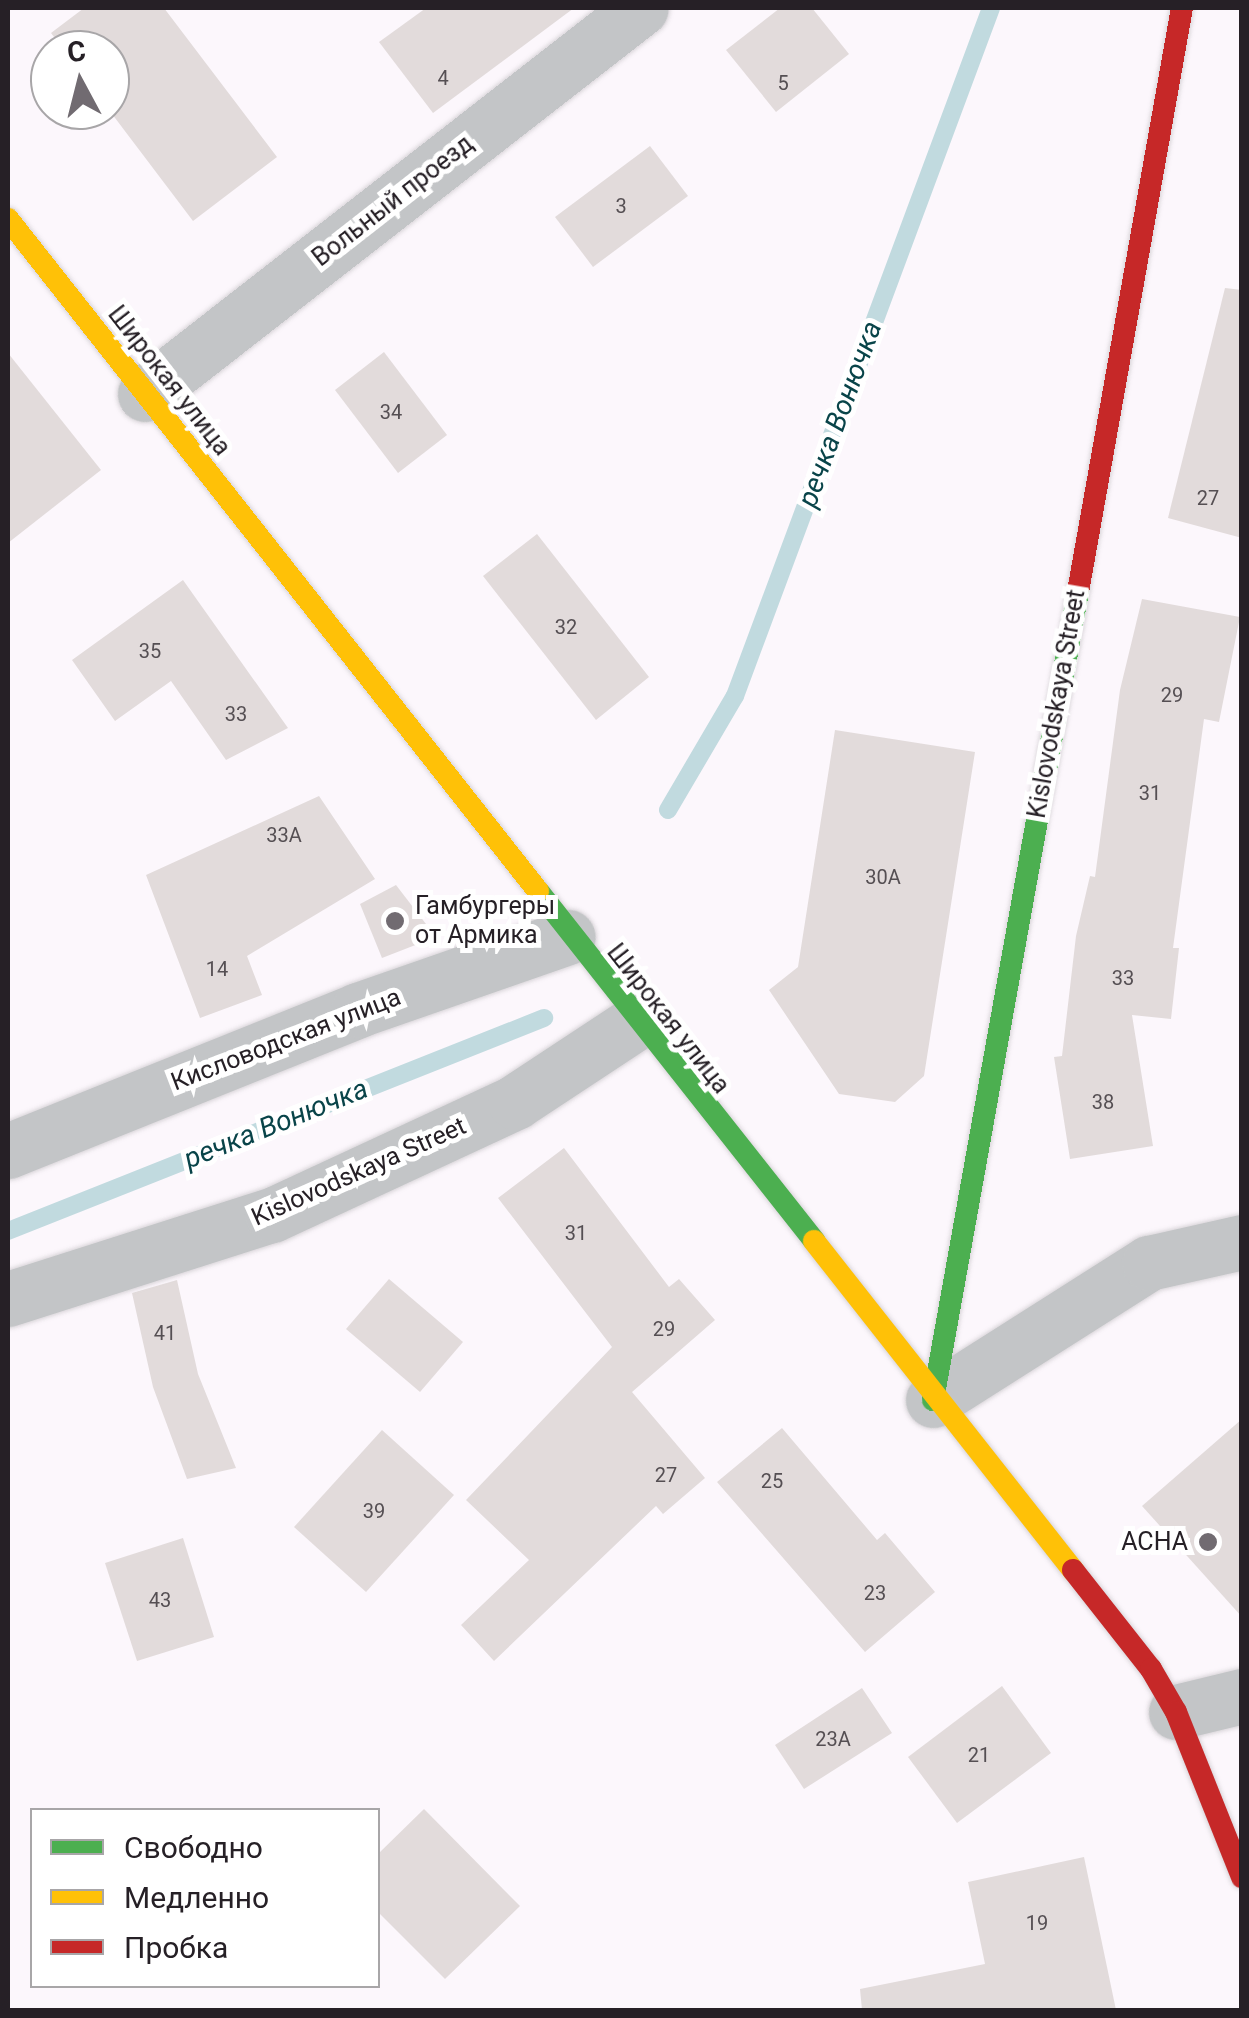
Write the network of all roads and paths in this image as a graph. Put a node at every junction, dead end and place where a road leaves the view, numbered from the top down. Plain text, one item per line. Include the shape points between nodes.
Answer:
1 (641, 8) edge
2 (1182, 8) edge
3 (8, 219) edge
4 (145, 394) junction
5 (568, 937) junction
6 (635, 1023) junction
7 (8, 1151) edge
8 (1242, 1242) edge
9 (8, 1299) edge
10 (933, 1400) junction
11 (1242, 1696) edge
12 (1176, 1712) junction
13 (1242, 1877) edge

1 - 4 street, Вольный проезд
2 - 10 main road, Kislovodskaya Street
3 - 4 main road, Широкая улица
4 - 5 main road, Широкая улица
5 - 6 main road, Широкая улица
5 - 7 street, Кисловодская улица via 358,1010
6 - 9 street, Kislovodskaya Street via 514,1102 272,1215
6 - 10 main road, Широкая улица
8 - 10 street via 1148,1262
10 - 12 main road, Широкая улица via 1044,1530
11 - 12 street
12 - 13 main road, Широкая улица

